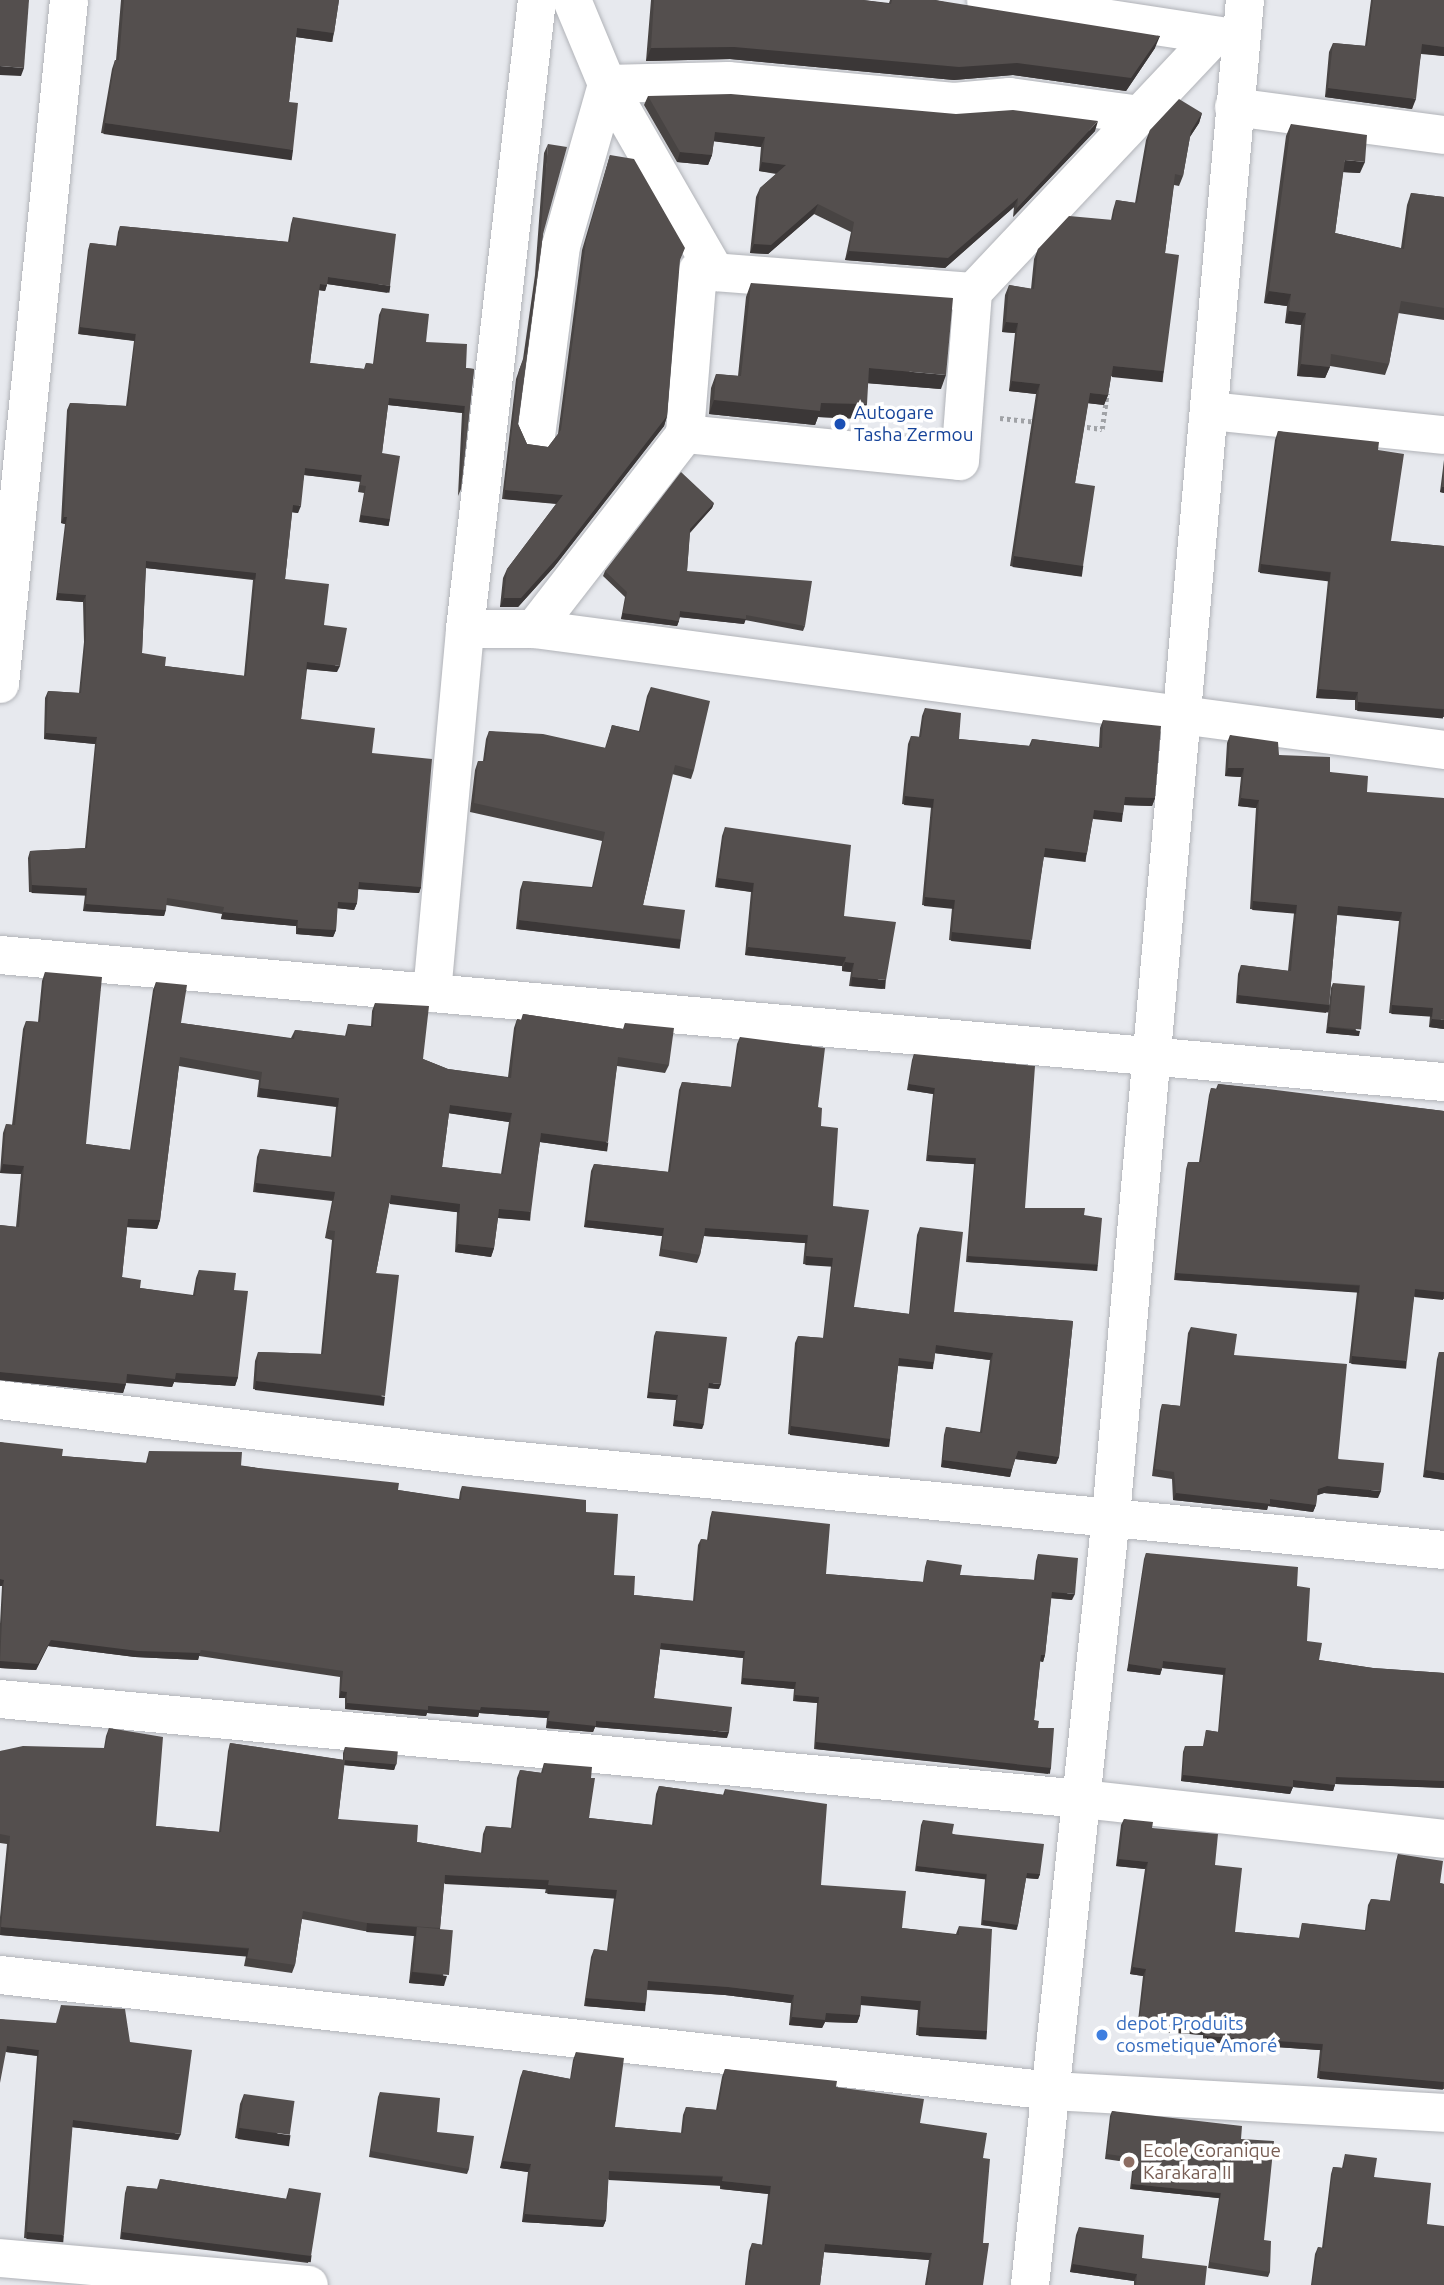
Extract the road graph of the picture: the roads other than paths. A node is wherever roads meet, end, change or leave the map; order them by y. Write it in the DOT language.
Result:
graph roads {
  1 [pos="69,0"];
  2 [pos="537,0"];
  3 [pos="572,0"];
  4 [pos="986,0"];
  5 [pos="1245,0"];
  6 [pos="1227,38"];
  7 [pos="607,84"];
  8 [pos="1234,107"];
  9 [pos="1139,115"];
  10 [pos="1444,135"];
  11 [pos="715,272"];
  12 [pos="973,292"];
  13 [pos="1211,411"];
  14 [pos="685,434"];
  15 [pos="1444,435"];
  16 [pos="536,436"];
  17 [pos="465,629"];
  18 [pos="534,629"];
  19 [pos="0,684"];
  20 [pos="1179,716"];
  21 [pos="1444,750"];
  22 [pos="0,955"];
  23 [pos="432,993"];
  24 [pos="1154,1060"];
  25 [pos="1444,1082"];
  26 [pos="0,1400"];
  27 [pos="1111,1516"];
  28 [pos="1444,1550"];
  29 [pos="0,1699"];
  30 [pos="1082,1799"];
  31 [pos="1444,1839"];
  32 [pos="0,1975"];
  33 [pos="1052,2091"];
  34 [pos="1444,2113"];
  35 [pos="0,2258"];
  36 [pos="309,2285"];
  37 [pos="1030,2285"];
  1 -- 19 [label="street"];
  2 -- 17 [label="street"];
  3 -- 7 [label="street"];
  4 -- 6 [label="street"];
  5 -- 6 [label="street"];
  6 -- 8 [label="street"];
  6 -- 9 [label="street"];
  7 -- 9 [label="street"];
  7 -- 11 [label="street"];
  7 -- 16 [label="street"];
  8 -- 10 [label="street"];
  8 -- 13 [label="street"];
  9 -- 12 [label="street"];
  11 -- 12 [label="street"];
  11 -- 14 [label="street"];
  12 -- 14 [label="street"];
  13 -- 15 [label="street"];
  13 -- 20 [label="street"];
  14 -- 18 [label="street"];
  17 -- 18 [label="street"];
  17 -- 23 [label="street"];
  18 -- 20 [label="street"];
  20 -- 21 [label="street"];
  20 -- 24 [label="street"];
  22 -- 23 [label="street"];
  23 -- 24 [label="street"];
  24 -- 25 [label="street"];
  24 -- 27 [label="street"];
  26 -- 27 [label="street"];
  27 -- 28 [label="street"];
  27 -- 30 [label="street"];
  29 -- 30 [label="street"];
  30 -- 31 [label="street"];
  30 -- 33 [label="street"];
  32 -- 33 [label="street"];
  33 -- 34 [label="street"];
  33 -- 37 [label="street"];
  35 -- 36 [label="street"];
}
